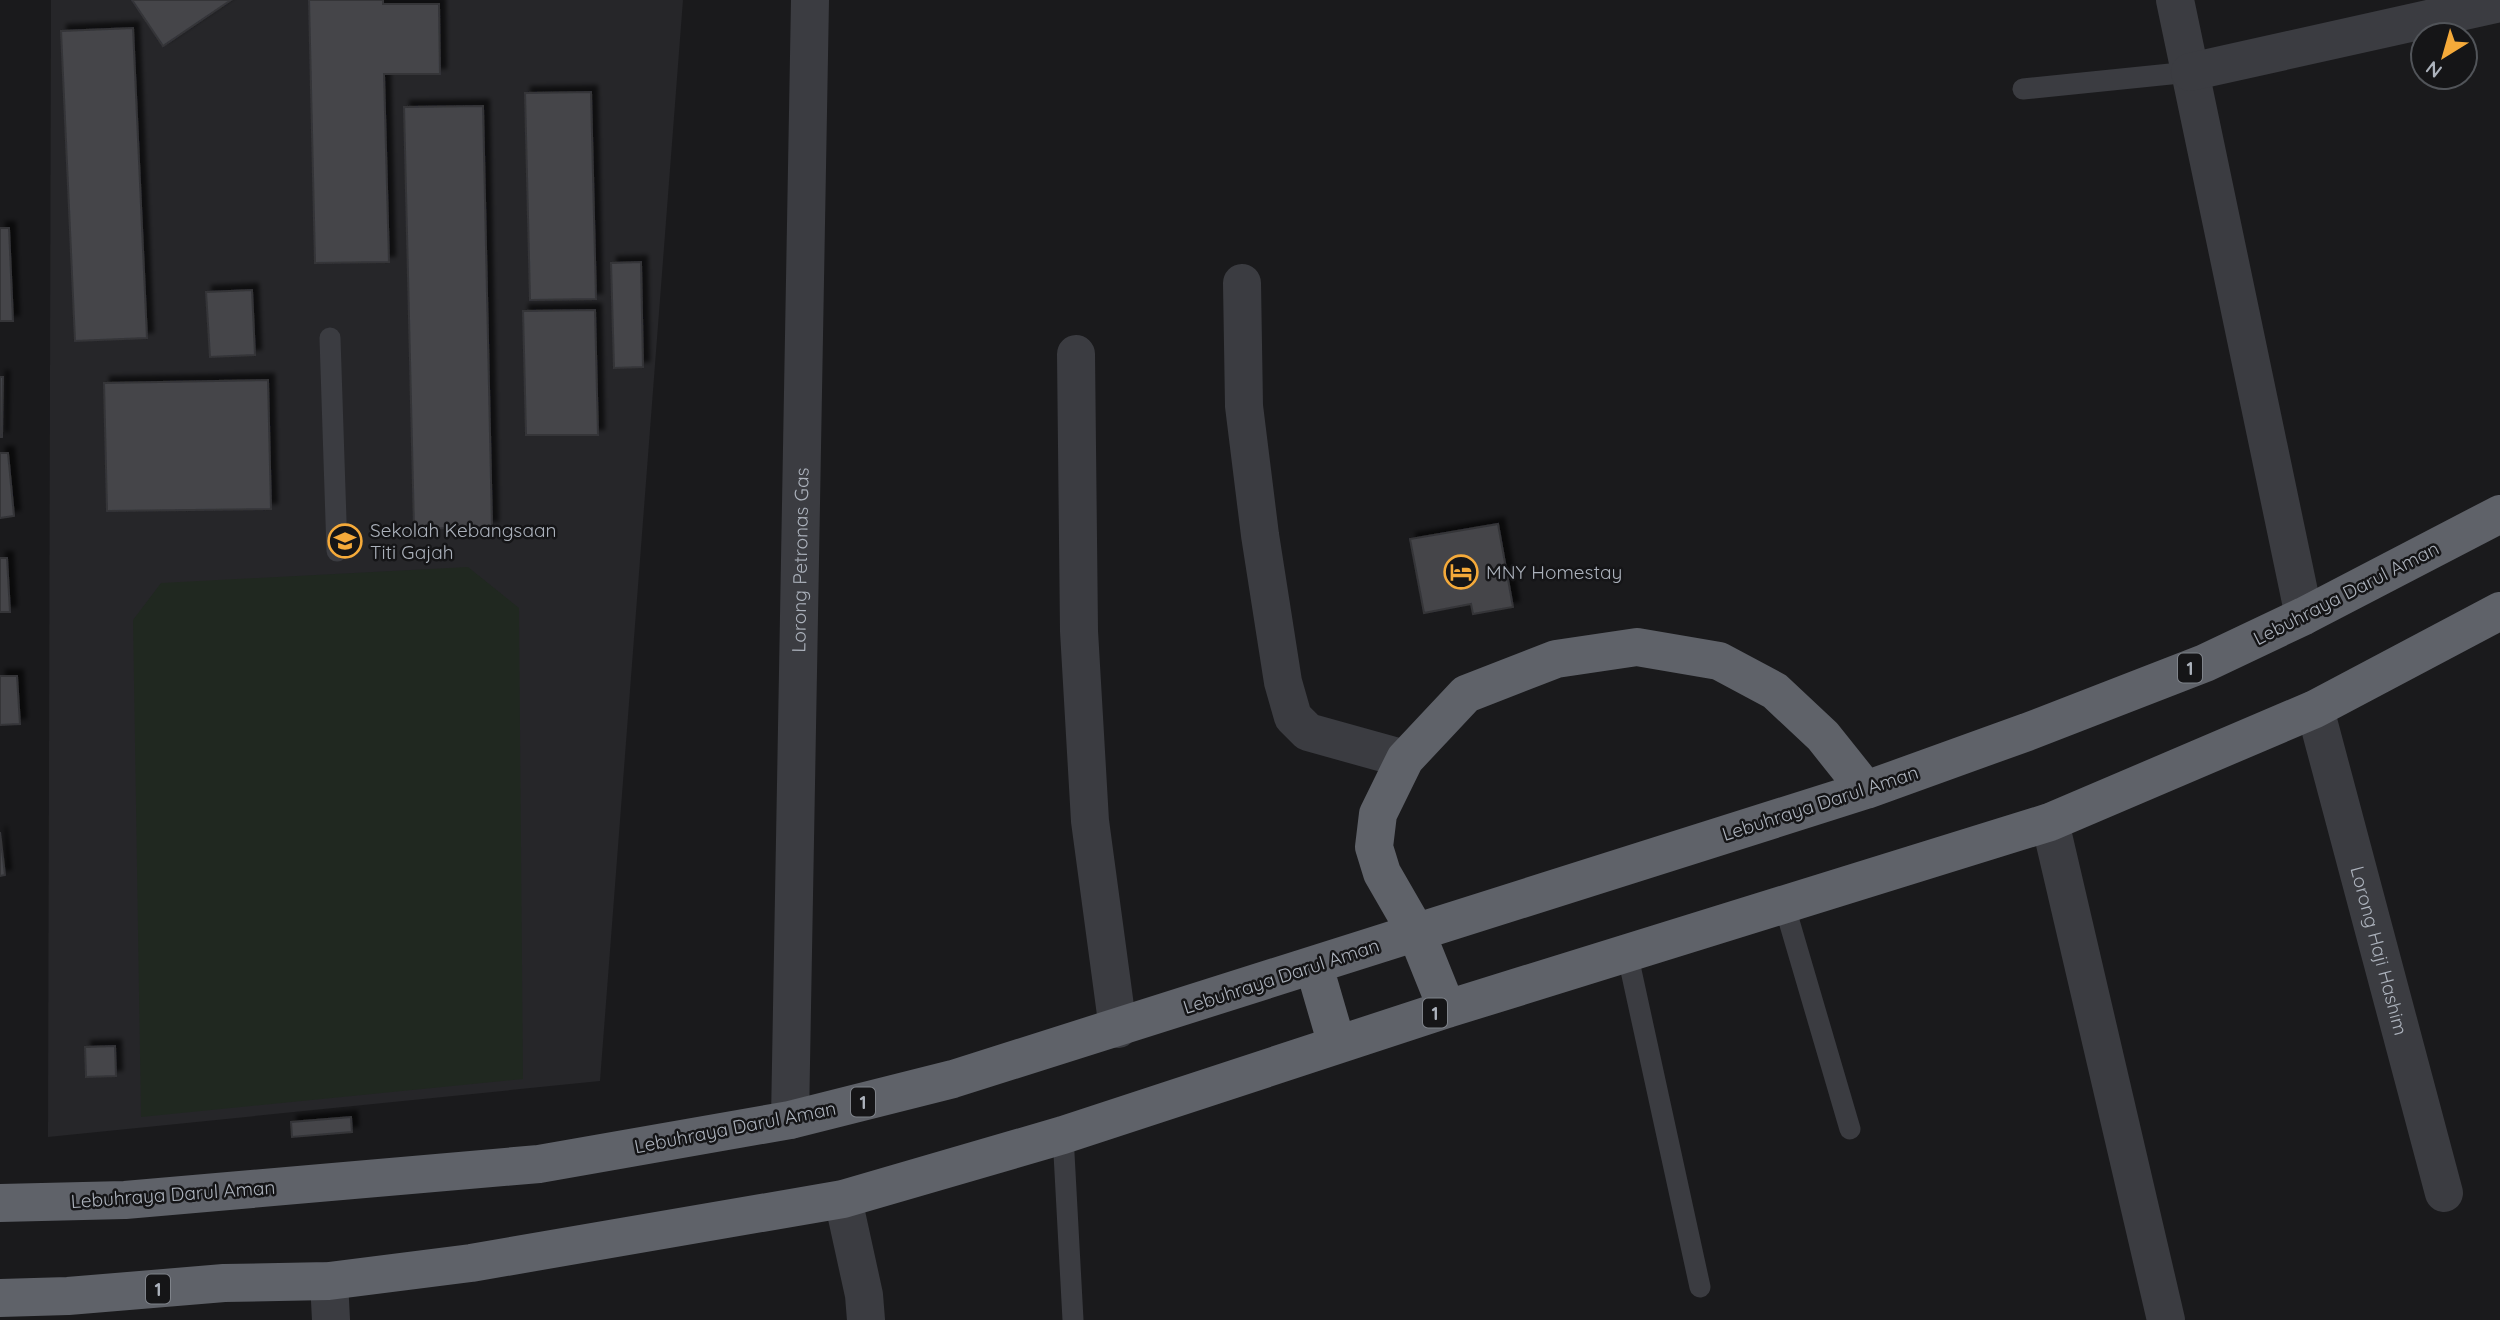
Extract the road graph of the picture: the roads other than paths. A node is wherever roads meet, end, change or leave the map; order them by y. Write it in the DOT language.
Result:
graph roads {
  1 [pos="810,0"];
  2 [pos="2175,0"];
  3 [pos="2500,3"];
  4 [pos="2190,72"];
  5 [pos="2023,89"];
  6 [pos="1242,282"];
  7 [pos="330,338"];
  8 [pos="1076,354"];
  9 [pos="2500,514"];
  10 [pos="337,551"];
  11 [pos="2500,611"];
  12 [pos="2304,615"];
  13 [pos="2315,709"];
  14 [pos="1405,759"];
  15 [pos="1866,789"];
  16 [pos="2050,822"];
  17 [pos="1784,904"];
  18 [pos="1416,932"];
  19 [pos="1627,952"];
  20 [pos="1314,966"];
  21 [pos="1447,1009"];
  22 [pos="1118,1029"];
  23 [pos="1337,1045"];
  24 [pos="790,1119"];
  25 [pos="1850,1129"];
  26 [pos="1063,1135"];
  27 [pos="2445,1193"];
  28 [pos="843,1199"];
  29 [pos="0,1203"];
  30 [pos="329,1281"];
  31 [pos="1700,1287"];
  32 [pos="0,1298"];
  33 [pos="331,1320"];
  34 [pos="866,1320"];
  35 [pos="1073,1320"];
  36 [pos="2166,1320"];
  1 -- 24 [label="street, Lorong Petronas Gas"];
  2 -- 4 [label="street"];
  3 -- 4 [label="street"];
  4 -- 5 [label="lane"];
  4 -- 12 [label="street"];
  6 -- 14 [label="street"];
  7 -- 10 [label="lane"];
  8 -- 22 [label="street"];
  9 -- 12 [label="highway, Lebuhraya Darul Aman / 1"];
  11 -- 13 [label="highway, 1"];
  12 -- 15 [label="highway, Lebuhraya Darul Aman / 1"];
  13 -- 16 [label="highway, 1"];
  13 -- 27 [label="street, Lorong Haji Hashim"];
  14 -- 15 [label="highway"];
  14 -- 18 [label="highway"];
  15 -- 18 [label="highway, Lebuhraya Darul Aman / 1"];
  16 -- 17 [label="highway, 1"];
  16 -- 36 [label="street"];
  17 -- 19 [label="highway, 1"];
  17 -- 25 [label="lane"];
  18 -- 20 [label="highway, Lebuhraya Darul Aman / 1"];
  18 -- 21 [label="highway"];
  19 -- 21 [label="highway, 1"];
  19 -- 31 [label="lane"];
  20 -- 22 [label="highway, Lebuhraya Darul Aman / 1"];
  20 -- 23 [label="highway"];
  21 -- 23 [label="highway, 1"];
  22 -- 24 [label="highway, Lebuhraya Darul Aman / 1"];
  23 -- 26 [label="highway, 1"];
  24 -- 29 [label="highway, Lebuhraya Darul Aman / 1"];
  26 -- 28 [label="highway, 1"];
  26 -- 35 [label="lane"];
  28 -- 30 [label="highway, 1"];
  28 -- 34 [label="street"];
  30 -- 32 [label="highway, 1"];
  30 -- 33 [label="street"];
}
